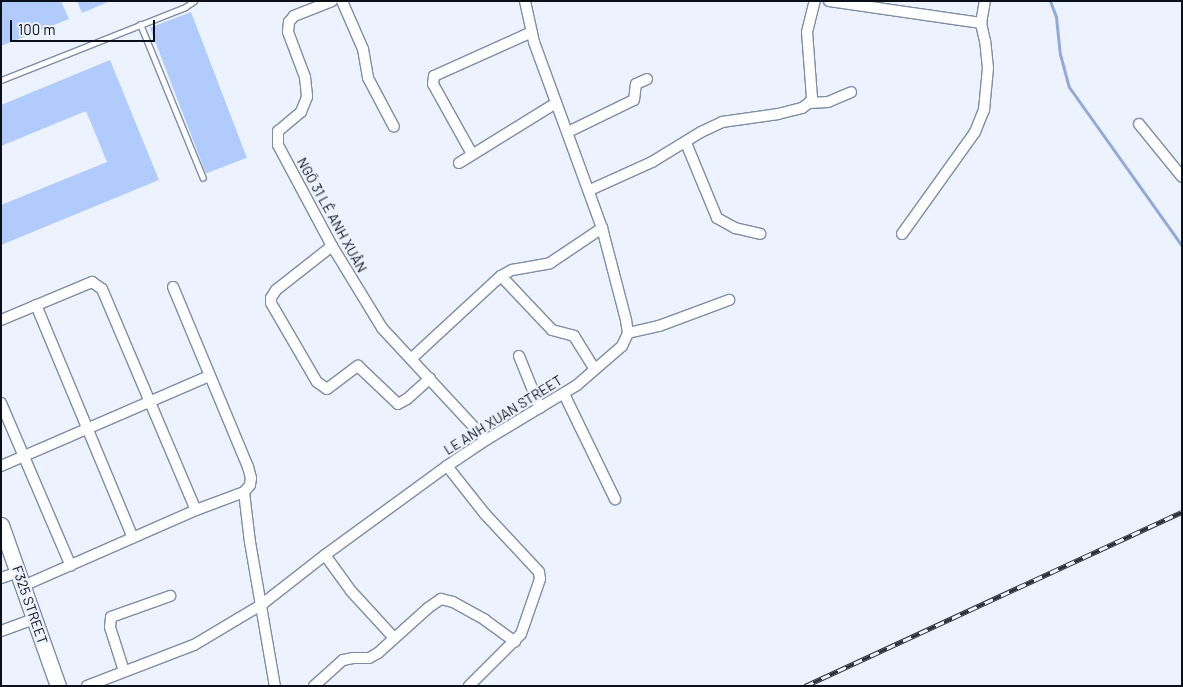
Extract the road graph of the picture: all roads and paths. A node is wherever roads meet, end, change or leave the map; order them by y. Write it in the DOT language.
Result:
graph roads {
  1 [pos="194,1"];
  2 [pos="332,1"];
  3 [pos="342,1"];
  4 [pos="815,1"];
  5 [pos="829,1"];
  6 [pos="985,1"];
  7 [pos="525,2"];
  8 [pos="981,23"];
  9 [pos="140,24"];
  10 [pos="532,32"];
  11 [pos="648,79"];
  12 [pos="1,80"];
  13 [pos="851,92"];
  14 [pos="556,103"];
  15 [pos="809,103"];
  16 [pos="1139,124"];
  17 [pos="394,128"];
  18 [pos="568,132"];
  19 [pos="686,143"];
  20 [pos="472,154"];
  21 [pos="459,163"];
  22 [pos="1182,177"];
  23 [pos="203,178"];
  24 [pos="590,190"];
  25 [pos="602,228"];
  26 [pos="760,234"];
  27 [pos="902,234"];
  28 [pos="332,246"];
  29 [pos="501,276"];
  30 [pos="173,287"];
  31 [pos="729,300"];
  32 [pos="36,305"];
  33 [pos="1,320"];
  34 [pos="628,333"];
  35 [pos="519,356"];
  36 [pos="412,358"];
  37 [pos="595,369"];
  38 [pos="210,376"];
  39 [pos="430,378"];
  40 [pos="564,394"];
  41 [pos="151,402"];
  42 [pos="1,403"];
  43 [pos="540,408"];
  44 [pos="87,429"];
  45 [pos="486,440"];
  46 [pos="24,455"];
  47 [pos="1,466"];
  48 [pos="447,466"];
  49 [pos="244,492"];
  50 [pos="615,499"];
  51 [pos="196,510"];
  52 [pos="1,525"];
  53 [pos="133,538"];
  54 [pos="324,556"];
  55 [pos="70,566"];
  56 [pos="1,578"];
  57 [pos="20,579"];
  58 [pos="170,596"];
  59 [pos="261,605"];
  60 [pos="34,619"];
  61 [pos="1,631"];
  62 [pos="394,638"];
  63 [pos="515,642"];
  64 [pos="124,671"];
  65 [pos="58,686"];
  66 [pos="87,686"];
  67 [pos="275,686"];
  68 [pos="314,686"];
  69 [pos="469,686"];
  1 -- 9 [label="lane"];
  2 -- 28 [label="street, NGÕ 31 LÊ ANH XUÂN"];
  3 -- 17 [label="street"];
  4 -- 15 [label="street"];
  5 -- 8 [label="street"];
  6 -- 8 [label="street"];
  7 -- 10 [label="street"];
  8 -- 27 [label="street"];
  9 -- 12 [label="lane"];
  9 -- 23 [label="lane"];
  10 -- 14 [label="street"];
  10 -- 20 [label="street"];
  11 -- 18 [label="street"];
  13 -- 15 [label="street"];
  14 -- 18 [label="street"];
  14 -- 20 [label="street"];
  15 -- 19 [label="street"];
  16 -- 22 [label="street"];
  18 -- 24 [label="street"];
  19 -- 24 [label="street"];
  19 -- 26 [label="street"];
  20 -- 21 [label="street"];
  24 -- 25 [label="street"];
  25 -- 29 [label="street"];
  25 -- 34 [label="street"];
  28 -- 36 [label="street, NGÕ 31 LÊ ANH XUÂN"];
  28 -- 39 [label="street"];
  29 -- 36 [label="street"];
  29 -- 37 [label="street"];
  30 -- 38 [label="street"];
  31 -- 34 [label="street"];
  32 -- 33 [label="street"];
  32 -- 41 [label="street"];
  32 -- 44 [label="street"];
  34 -- 37 [label="street, LE ANH XUAN STREET"];
  35 -- 43 [label="street"];
  36 -- 39 [label="street, NGÕ 31 LÊ ANH XUÂN"];
  37 -- 40 [label="street, LE ANH XUAN STREET"];
  38 -- 41 [label="street"];
  38 -- 49 [label="street"];
  39 -- 45 [label="street, NGÕ 31 LÊ ANH XUÂN"];
  40 -- 43 [label="street, LE ANH XUAN STREET"];
  40 -- 50 [label="street"];
  41 -- 44 [label="street"];
  41 -- 51 [label="street"];
  42 -- 46 [label="street"];
  43 -- 45 [label="street, LE ANH XUAN STREET"];
  44 -- 46 [label="street"];
  44 -- 53 [label="street"];
  45 -- 48 [label="street, LE ANH XUAN STREET"];
  46 -- 47 [label="street"];
  46 -- 55 [label="street"];
  48 -- 54 [label="street, LE ANH XUAN STREET"];
  48 -- 63 [label="street"];
  49 -- 51 [label="street"];
  49 -- 59 [label="street"];
  51 -- 53 [label="street"];
  52 -- 57 [label="main road, F325 STREET"];
  53 -- 55 [label="street"];
  54 -- 59 [label="street, LE ANH XUAN STREET"];
  54 -- 62 [label="street"];
  55 -- 57 [label="street"];
  56 -- 57 [label="street"];
  57 -- 60 [label="main road, F325 STREET"];
  58 -- 64 [label="street"];
  59 -- 64 [label="street, LE ANH XUAN STREET"];
  59 -- 67 [label="street"];
  60 -- 61 [label="street"];
  60 -- 65 [label="main road, F325 STREET"];
  62 -- 63 [label="street"];
  62 -- 68 [label="street"];
  63 -- 69 [label="street"];
  64 -- 66 [label="street, LE ANH XUAN STREET"];
}
